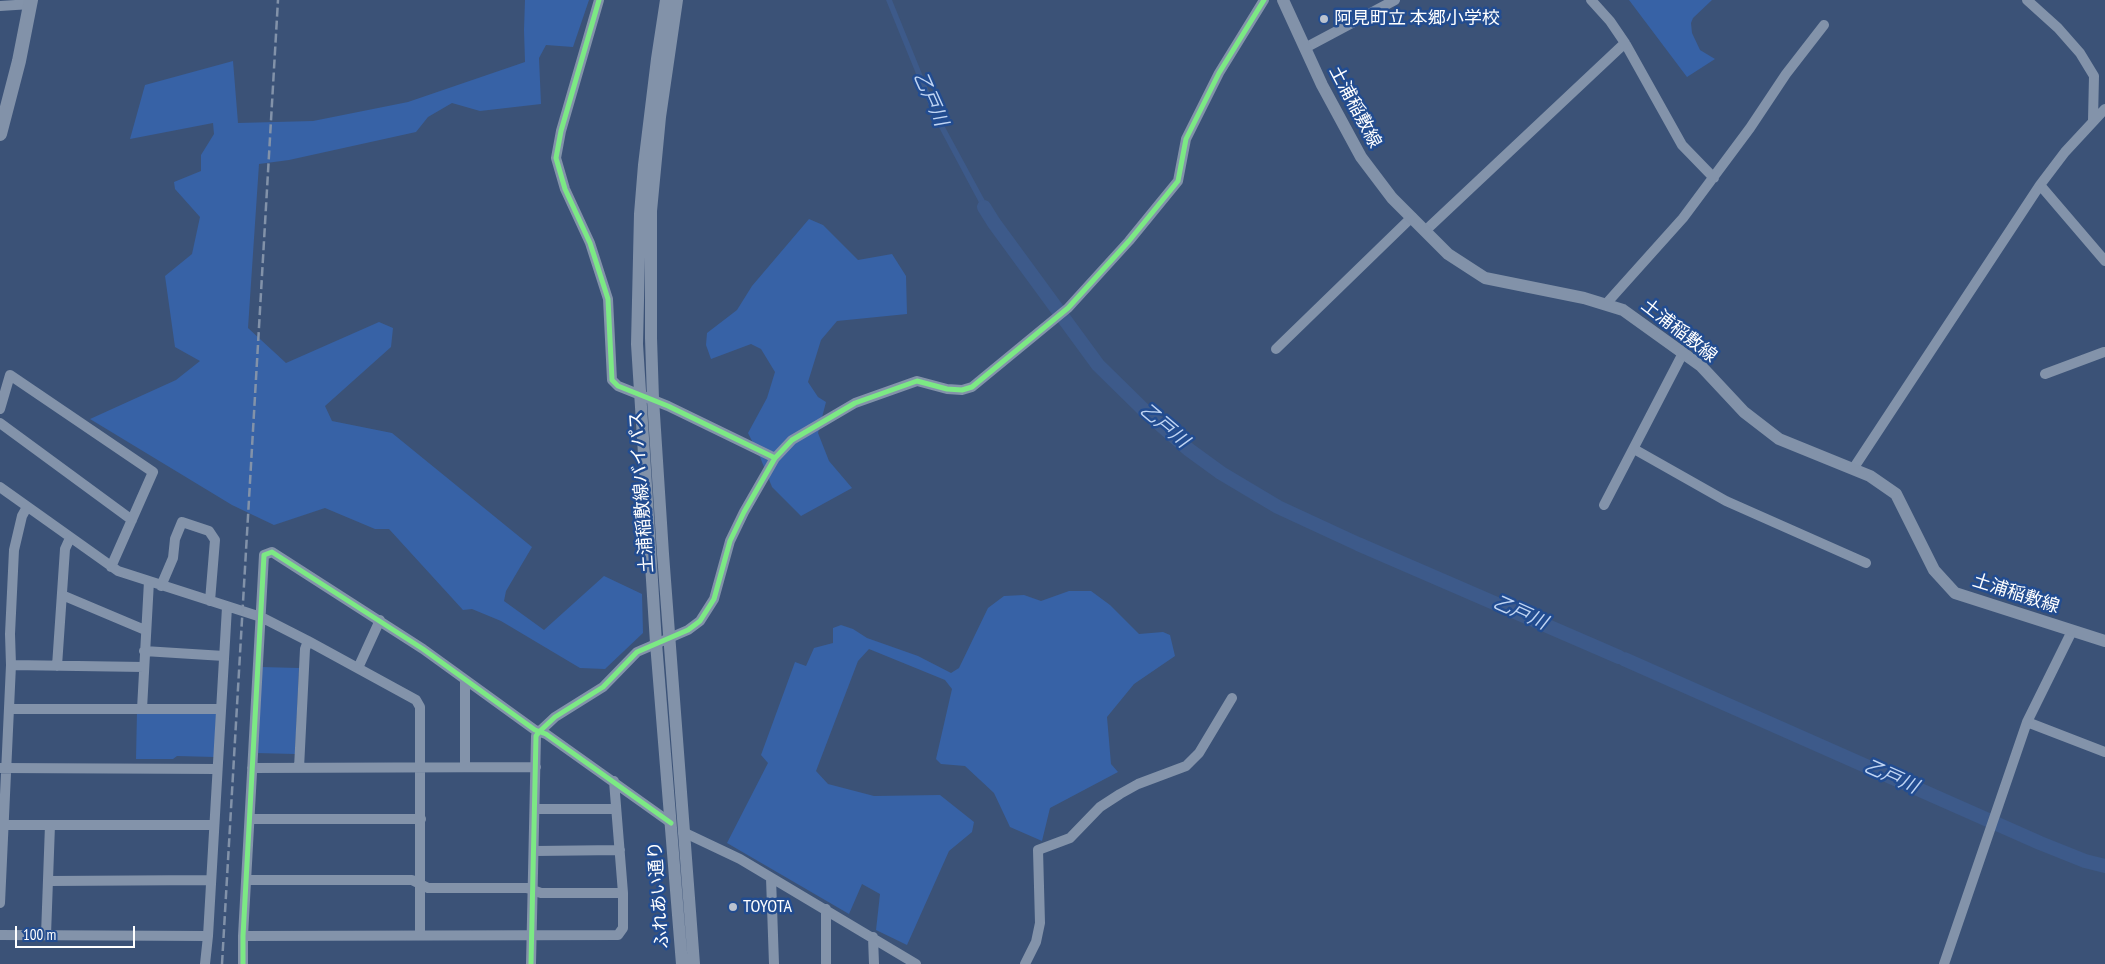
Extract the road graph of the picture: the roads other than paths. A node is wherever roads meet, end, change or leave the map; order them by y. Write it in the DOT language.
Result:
graph roads {
  1 [pos="598,0"];
  2 [pos="666,0"];
  3 [pos="677,0"];
  4 [pos="1264,0"];
  5 [pos="1283,0"];
  6 [pos="1395,0"];
  7 [pos="1591,0"];
  8 [pos="2026,0"];
  9 [pos="31,2"];
  10 [pos="0,6"];
  11 [pos="1824,25"];
  12 [pos="1625,43"];
  13 [pos="1305,48"];
  14 [pos="2105,109"];
  15 [pos="2094,120"];
  16 [pos="0,134"];
  17 [pos="1714,178"];
  18 [pos="2040,185"];
  19 [pos="1412,217"];
  20 [pos="1425,231"];
  21 [pos="2105,260"];
  22 [pos="1605,304"];
  23 [pos="1276,349"];
  24 [pos="2105,351"];
  25 [pos="1683,353"];
  26 [pos="2045,374"];
  27 [pos="640,394"];
  28 [pos="653,399"];
  29 [pos="0,409"];
  30 [pos="0,423"];
  31 [pos="1634,449"];
  32 [pos="776,458"];
  33 [pos="1853,469"];
  34 [pos="0,487"];
  35 [pos="1604,505"];
  36 [pos="27,506"];
  37 [pos="132,520"];
  38 [pos="70,538"];
  39 [pos="1866,563"];
  40 [pos="111,567"];
  41 [pos="150,581"];
  42 [pos="161,586"];
  43 [pos="62,595"];
  44 [pos="210,601"];
  45 [pos="227,607"];
  46 [pos="0,610"];
  47 [pos="11,611"];
  48 [pos="261,617"];
  49 [pos="380,620"];
  50 [pos="145,630"];
  51 [pos="2072,631"];
  52 [pos="671,638"];
  53 [pos="308,641"];
  54 [pos="2105,641"];
  55 [pos="656,643"];
  56 [pos="144,651"];
  57 [pos="224,656"];
  58 [pos="12,665"];
  59 [pos="57,666"];
  60 [pos="144,668"];
  61 [pos="358,668"];
  62 [pos="465,680"];
  63 [pos="1232,698"];
  64 [pos="142,708"];
  65 [pos="9,709"];
  66 [pos="221,709"];
  67 [pos="2027,722"];
  68 [pos="539,732"];
  69 [pos="2105,752"];
  70 [pos="420,766"];
  71 [pos="465,767"];
  72 [pos="536,767"];
  73 [pos="3,768"];
  74 [pos="252,768"];
  75 [pos="299,768"];
  76 [pos="218,769"];
  77 [pos="614,781"];
  78 [pos="536,808"];
  79 [pos="616,809"];
  80 [pos="250,819"];
  81 [pos="421,819"];
  82 [pos="671,823"];
  83 [pos="4,825"];
  84 [pos="50,825"];
  85 [pos="214,825"];
  86 [pos="683,832"];
  87 [pos="620,850"];
  88 [pos="534,851"];
  89 [pos="771,878"];
  90 [pos="211,880"];
  91 [pos="246,880"];
  92 [pos="49,881"];
  93 [pos="421,885"];
  94 [pos="533,890"];
  95 [pos="623,893"];
  96 [pos="0,903"];
  97 [pos="826,909"];
  98 [pos="420,934"];
  99 [pos="0,935"];
  100 [pos="46,935"];
  101 [pos="532,935"];
  102 [pos="208,936"];
  103 [pos="243,936"];
  104 [pos="873,937"];
  105 [pos="205,964"];
  106 [pos="243,964"];
  107 [pos="531,964"];
  108 [pos="682,964"];
  109 [pos="694,964"];
  110 [pos="774,964"];
  111 [pos="826,964"];
  112 [pos="874,964"];
  113 [pos="916,964"];
  114 [pos="1025,964"];
  115 [pos="1944,964"];
  1 -- 27 [label="street"];
  2 -- 27 [label="main road, 土浦稲敷線バイパス"];
  3 -- 28 [label="main road, 土浦稲敷線バイパス"];
  4 -- 32 [label="street"];
  5 -- 13 [label="main road, 土浦稲敷線"];
  6 -- 13 [label="street"];
  7 -- 12 [label="street"];
  8 -- 15 [label="street"];
  9 -- 10 [label="street"];
  9 -- 16 [label="highway"];
  11 -- 17 [label="street"];
  12 -- 17 [label="street"];
  12 -- 20 [label="street"];
  13 -- 19 [label="main road, 土浦稲敷線"];
  14 -- 15 [label="street"];
  15 -- 18 [label="street"];
  17 -- 22 [label="street"];
  18 -- 21 [label="street"];
  18 -- 33 [label="street"];
  19 -- 20 [label="main road, 土浦稲敷線"];
  19 -- 23 [label="street"];
  20 -- 22 [label="main road, 土浦稲敷線"];
  22 -- 25 [label="main road, 土浦稲敷線"];
  24 -- 26 [label="street"];
  25 -- 31 [label="street"];
  25 -- 33 [label="main road, 土浦稲敷線"];
  27 -- 28 [label="street"];
  27 -- 55 [label="main road, 土浦稲敷線バイパス"];
  28 -- 32 [label="street"];
  28 -- 52 [label="main road, 土浦稲敷線バイパス"];
  29 -- 37 [label="street"];
  30 -- 37 [label="street"];
  31 -- 35 [label="street"];
  31 -- 39 [label="street"];
  32 -- 52 [label="street"];
  33 -- 51 [label="main road, 土浦稲敷線"];
  34 -- 36 [label="street"];
  36 -- 38 [label="street"];
  36 -- 47 [label="street"];
  37 -- 40 [label="street"];
  38 -- 40 [label="street"];
  38 -- 43 [label="street"];
  40 -- 41 [label="street"];
  41 -- 42 [label="street"];
  41 -- 50 [label="street"];
  42 -- 44 [label="street"];
  42 -- 44 [label="street"];
  43 -- 50 [label="street"];
  43 -- 59 [label="street"];
  44 -- 45 [label="street"];
  45 -- 48 [label="street"];
  45 -- 57 [label="street"];
  46 -- 47 [label="street"];
  47 -- 58 [label="street"];
  48 -- 49 [label="street"];
  48 -- 53 [label="street"];
  48 -- 74 [label="street"];
  49 -- 61 [label="street"];
  49 -- 62 [label="street"];
  50 -- 56 [label="street"];
  51 -- 54 [label="main road, 土浦稲敷線"];
  51 -- 67 [label="street"];
  52 -- 55 [label="street"];
  52 -- 86 [label="main road, 土浦稲敷線バイパス"];
  53 -- 61 [label="street"];
  53 -- 75 [label="street"];
  55 -- 68 [label="street"];
  55 -- 82 [label="main road, 土浦稲敷線バイパス"];
  56 -- 57 [label="street"];
  56 -- 60 [label="street"];
  57 -- 66 [label="street"];
  58 -- 59 [label="street"];
  58 -- 65 [label="street"];
  59 -- 60 [label="street"];
  60 -- 64 [label="street"];
  61 -- 70 [label="street"];
  62 -- 68 [label="street"];
  62 -- 71 [label="street"];
  63 -- 114 [label="street"];
  64 -- 65 [label="street"];
  64 -- 66 [label="street"];
  65 -- 73 [label="street"];
  66 -- 76 [label="street"];
  67 -- 69 [label="street"];
  67 -- 115 [label="street"];
  68 -- 72 [label="street"];
  68 -- 77 [label="street"];
  70 -- 71 [label="street"];
  70 -- 75 [label="street"];
  70 -- 81 [label="street"];
  71 -- 72 [label="street"];
  72 -- 78 [label="street"];
  73 -- 76 [label="street"];
  73 -- 83 [label="street"];
  74 -- 75 [label="street"];
  74 -- 80 [label="street"];
  76 -- 85 [label="street"];
  77 -- 79 [label="street"];
  77 -- 82 [label="street"];
  78 -- 79 [label="street"];
  78 -- 88 [label="street"];
  79 -- 87 [label="street"];
  80 -- 81 [label="street"];
  80 -- 91 [label="street"];
  81 -- 93 [label="street"];
  82 -- 108 [label="main road, ふれあい通り"];
  83 -- 84 [label="street"];
  83 -- 96 [label="street"];
  84 -- 85 [label="street"];
  84 -- 92 [label="street"];
  85 -- 90 [label="street"];
  86 -- 89 [label="street"];
  86 -- 109 [label="main road, ふれあい通り"];
  87 -- 88 [label="street"];
  87 -- 95 [label="street"];
  88 -- 94 [label="street"];
  89 -- 97 [label="street"];
  89 -- 110 [label="street"];
  90 -- 92 [label="street"];
  90 -- 102 [label="street"];
  91 -- 93 [label="street"];
  91 -- 103 [label="street"];
  92 -- 100 [label="street"];
  93 -- 94 [label="street"];
  93 -- 98 [label="street"];
  94 -- 95 [label="street"];
  94 -- 101 [label="street"];
  95 -- 101 [label="street"];
  97 -- 104 [label="street"];
  97 -- 111 [label="street"];
  98 -- 101 [label="street"];
  98 -- 103 [label="street"];
  99 -- 100 [label="street"];
  100 -- 102 [label="street"];
  101 -- 107 [label="street"];
  102 -- 105 [label="street"];
  103 -- 106 [label="street"];
  104 -- 112 [label="street"];
  104 -- 113 [label="street"];
}
